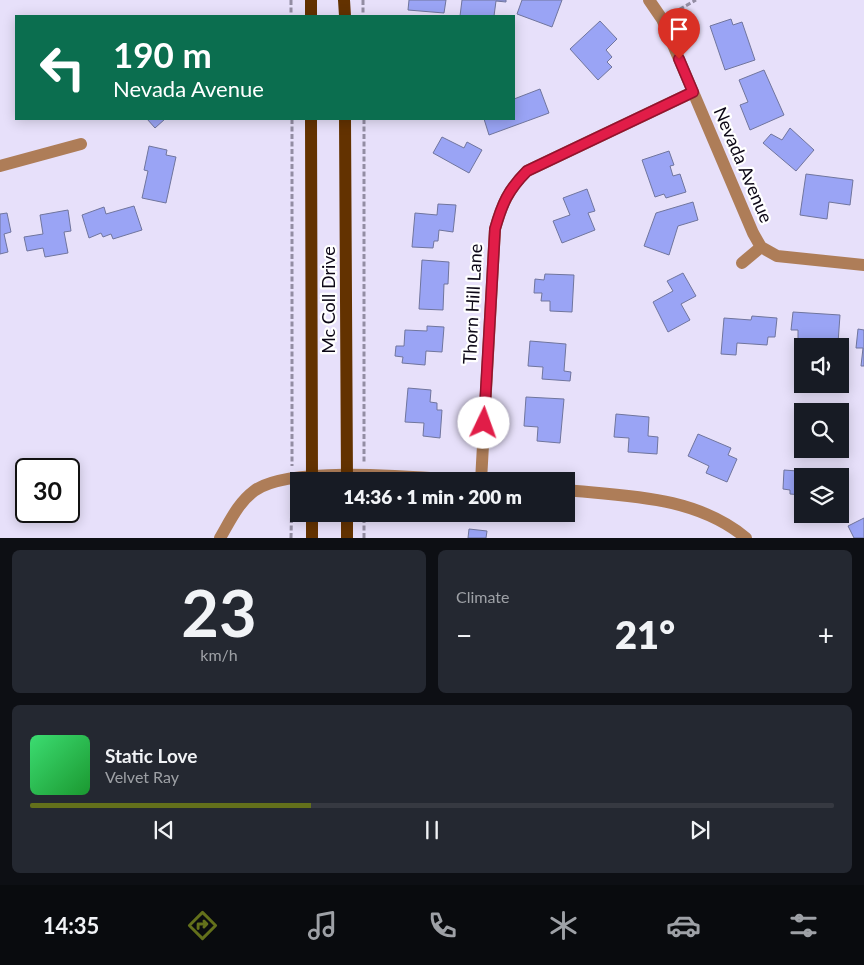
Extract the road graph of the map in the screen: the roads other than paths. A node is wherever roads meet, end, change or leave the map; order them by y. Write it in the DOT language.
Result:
graph roads {
  1 [pos="311,0"];
  2 [pos="344,0"];
  3 [pos="648,0"];
  4 [pos="311,15"];
  5 [pos="344,15"];
  6 [pos="693,92"];
  7 [pos="311,120"];
  8 [pos="345,120"];
  9 [pos="81,144"];
  10 [pos="0,166"];
  11 [pos="761,247"];
  12 [pos="742,263"];
  13 [pos="864,265"];
  14 [pos="312,472"];
  15 [pos="347,472"];
  16 [pos="482,472"];
  17 [pos="290,480"];
  18 [pos="575,491"];
  19 [pos="312,522"];
  20 [pos="347,522"];
  21 [pos="220,538"];
  22 [pos="312,538"];
  23 [pos="347,538"];
  24 [pos="746,538"];
  1 -- 4 [label="main road"];
  2 -- 5 [label="main road"];
  3 -- 6 [label="street, Nevada Avenue"];
  6 -- 11 [label="street, Nevada Avenue"];
  6 -- 16 [label="street, Thorn Hill Lane"];
  7 -- 14 [label="main road, Mc Coll Drive"];
  8 -- 15 [label="main road, Mc Coll Drive"];
  9 -- 10 [label="street"];
  11 -- 12 [label="street"];
  11 -- 13 [label="street, Nevada Avenue"];
  17 -- 21 [label="street"];
  18 -- 24 [label="street"];
  19 -- 22 [label="main road"];
  20 -- 23 [label="main road"];
}
